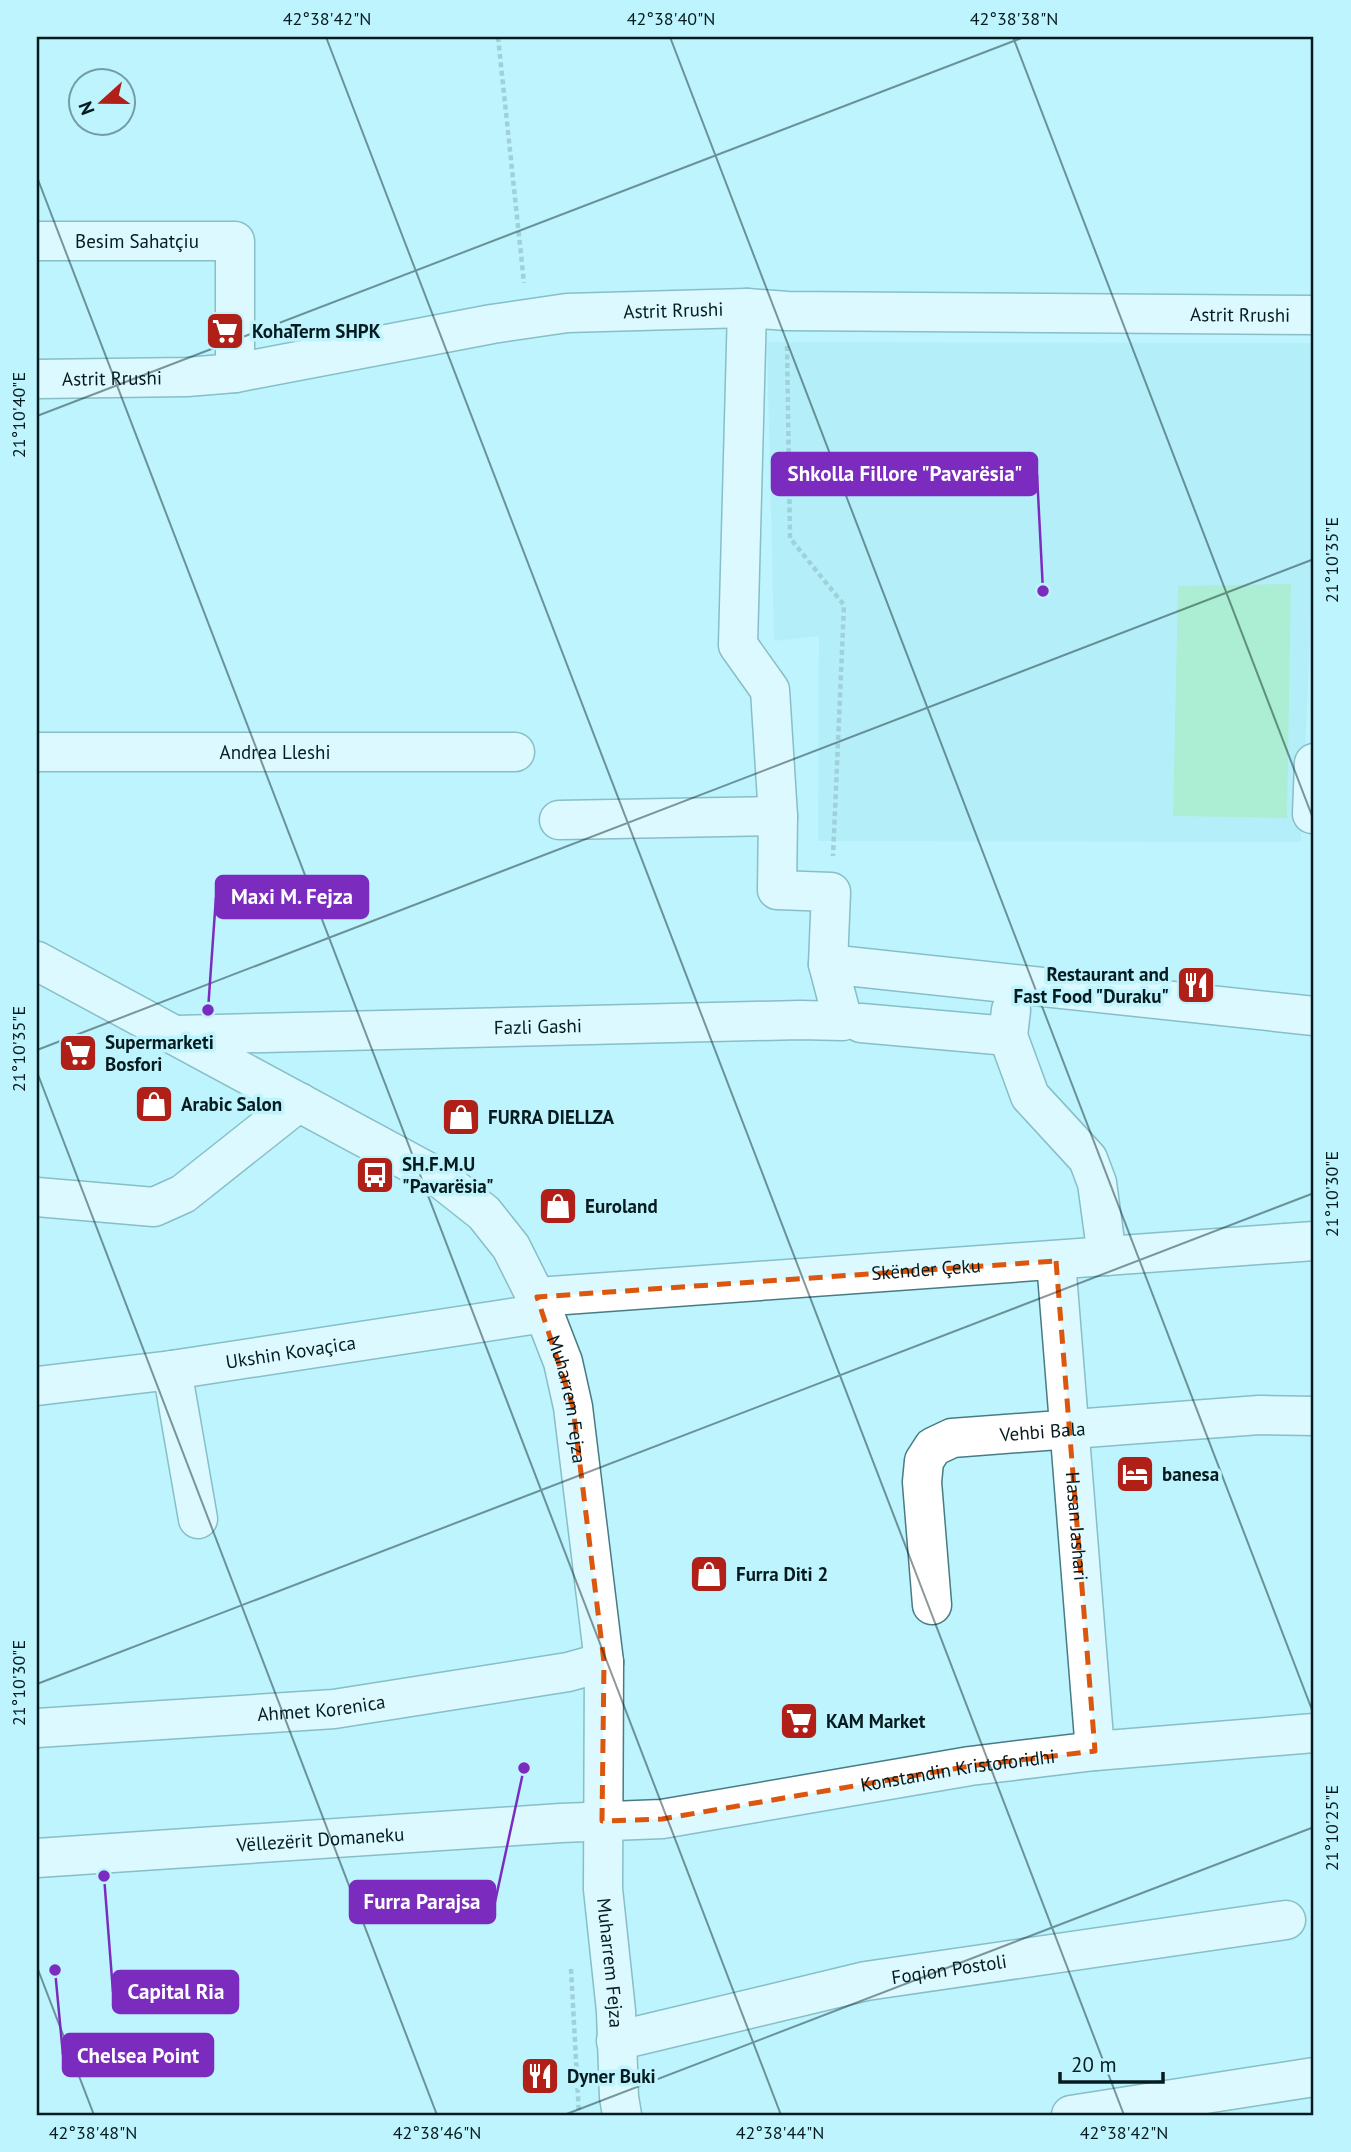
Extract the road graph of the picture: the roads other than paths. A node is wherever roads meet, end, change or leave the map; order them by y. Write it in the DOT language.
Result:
graph roads {
  1 [pos="37,241"];
  2 [pos="747,308"];
  3 [pos="1314,315"];
  4 [pos="235,373"];
  5 [pos="37,379"];
  6 [pos="37,752"];
  7 [pos="515,752"];
  8 [pos="1314,763"];
  9 [pos="1314,814"];
  10 [pos="778,816"];
  11 [pos="559,820"];
  12 [pos="37,961"];
  13 [pos="828,964"];
  14 [pos="1013,984"];
  15 [pos="1314,1016"];
  16 [pos="861,1023"];
  17 [pos="173,1035"];
  18 [pos="1008,1035"];
  19 [pos="299,1102"];
  20 [pos="37,1197"];
  21 [pos="1314,1241"];
  22 [pos="1107,1256"];
  23 [pos="1056,1261"];
  24 [pos="541,1305"];
  25 [pos="172,1370"];
  26 [pos="37,1386"];
  27 [pos="1314,1416"];
  28 [pos="1069,1430"];
  29 [pos="198,1519"];
  30 [pos="932,1605"];
  31 [pos="604,1662"];
  32 [pos="37,1728"];
  33 [pos="1314,1733"];
  34 [pos="1095,1751"];
  35 [pos="602,1821"];
  36 [pos="37,1858"];
  37 [pos="1286,1920"];
  38 [pos="616,2041"];
  39 [pos="1314,2077"];
  40 [pos="1134,2111"];
  41 [pos="622,2115"];
  42 [pos="1071,2115"];
  1 -- 4 [label="street, Besim Sahatçiu"];
  2 -- 3 [label="street, Astrit Rrushi"];
  2 -- 4 [label="street, Astrit Rrushi"];
  2 -- 10 [label="street"];
  4 -- 5 [label="street, Astrit Rrushi"];
  6 -- 7 [label="street, Andrea Lleshi"];
  8 -- 9 [label="street"];
  10 -- 11 [label="street"];
  10 -- 13 [label="street, Fazli Gashi"];
  12 -- 17 [label="street, Muharrem Fejza"];
  13 -- 14 [label="street"];
  13 -- 17 [label="street, Fazli Gashi"];
  14 -- 15 [label="street"];
  14 -- 18 [label="street"];
  16 -- 18 [label="street"];
  17 -- 19 [label="street, Muharrem Fejza"];
  18 -- 22 [label="street"];
  19 -- 20 [label="street"];
  19 -- 24 [label="street, Muharrem Fejza"];
  21 -- 22 [label="street, Skënder Çeku"];
  22 -- 23 [label="street, Skënder Çeku"];
  23 -- 24 [label="street, Skënder Çeku"];
  23 -- 28 [label="street, Hasan Jashari"];
  24 -- 25 [label="street, Ukshin Kovaçica"];
  24 -- 31 [label="street, Muharrem Fejza"];
  25 -- 26 [label="street, Ukshin Kovaçica"];
  25 -- 29 [label="street"];
  27 -- 28 [label="street, Vehbi Bala"];
  28 -- 30 [label="street, Vehbi Bala"];
  28 -- 34 [label="street, Hasan Jashari"];
  31 -- 32 [label="street, Ahmet Korenica"];
  31 -- 35 [label="street, Muharrem Fejza"];
  33 -- 34 [label="street, Konstandin Kristoforidhi"];
  34 -- 35 [label="street, Konstandin Kristoforidhi"];
  35 -- 36 [label="street, Vëllezërit Domaneku"];
  35 -- 38 [label="street, Muharrem Fejza"];
  37 -- 38 [label="street, Foqion Postoli"];
  38 -- 41 [label="street, Muharrem Fejza"];
  39 -- 40 [label="street"];
  40 -- 42 [label="street"];
}
